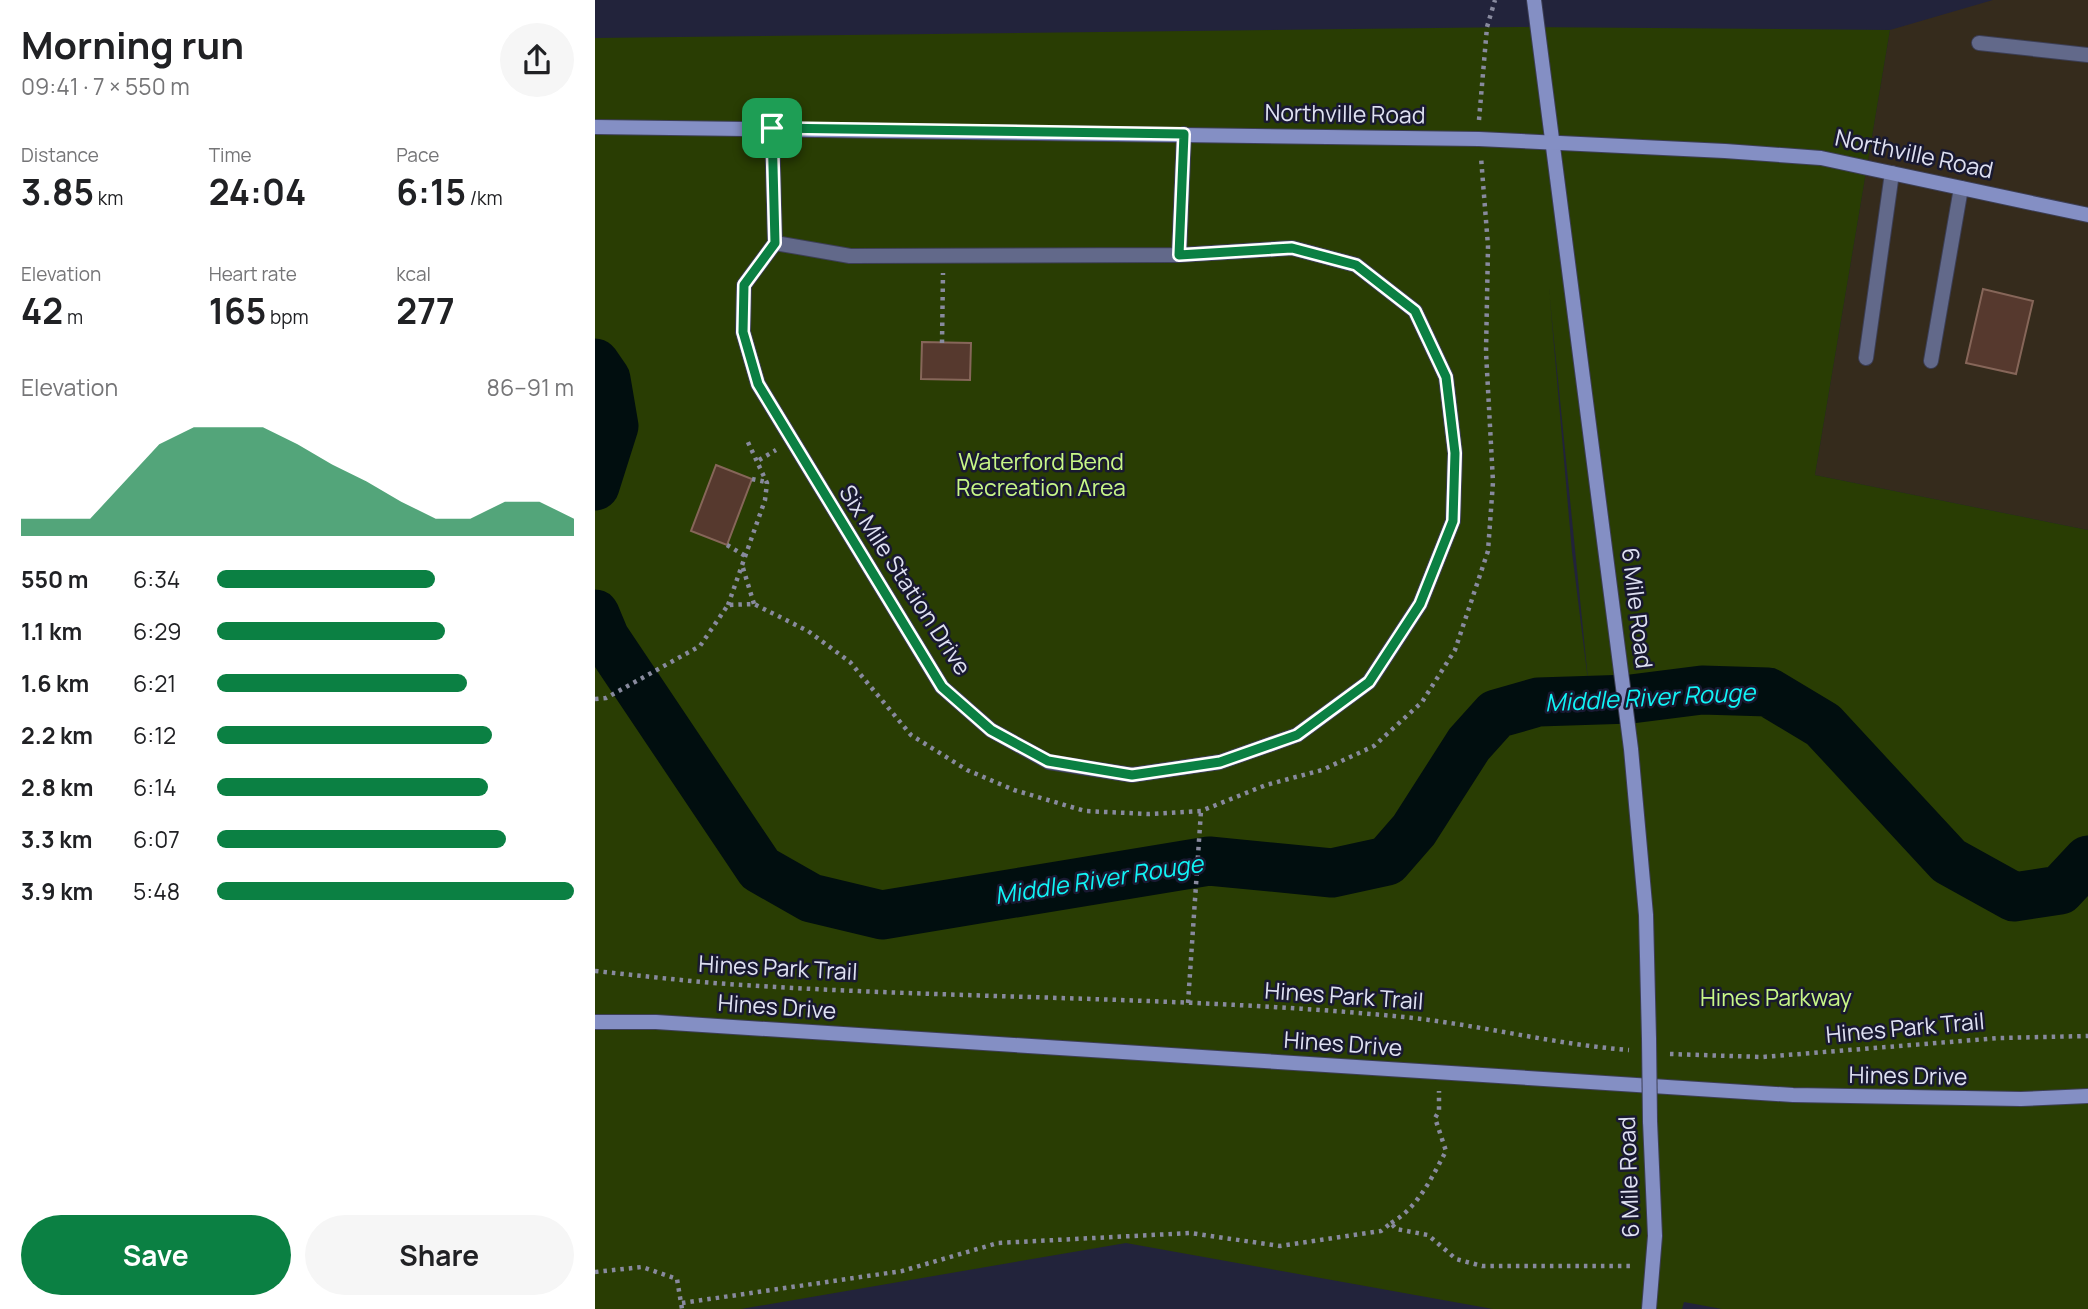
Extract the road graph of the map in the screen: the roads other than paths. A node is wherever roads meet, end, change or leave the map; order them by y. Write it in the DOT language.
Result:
graph roads {
  1 [pos="1534,0"];
  2 [pos="1979,43"];
  3 [pos="2088,55"];
  4 [pos="595,127"];
  5 [pos="772,128"];
  6 [pos="1184,134"];
  7 [pos="1552,143"];
  8 [pos="1892,173"];
  9 [pos="1961,188"];
  10 [pos="2088,215"];
  11 [pos="775,243"];
  12 [pos="1179,255"];
  13 [pos="1865,358"];
  14 [pos="1931,360"];
  15 [pos="595,1022"];
  16 [pos="2088,1096"];
  17 [pos="1649,1309"];
  1 -- 7 [label="street, 6 Mile Road"];
  2 -- 3 [label="street"];
  4 -- 5 [label="street, Northville Road"];
  5 -- 6 [label="street, Northville Road"];
  5 -- 11 [label="street"];
  6 -- 7 [label="street, Northville Road"];
  6 -- 12 [label="street"];
  7 -- 8 [label="street, Northville Road"];
  7 -- 17 [label="street, 6 Mile Road, bridge"];
  8 -- 9 [label="street, Northville Road"];
  8 -- 13 [label="street"];
  9 -- 10 [label="street, Northville Road"];
  9 -- 14 [label="street"];
  11 -- 12 [label="street, Six Mile Station Drive"];
  11 -- 12 [label="street, Six Mile Station Drive"];
  15 -- 16 [label="street, Hines Drive"];
}
